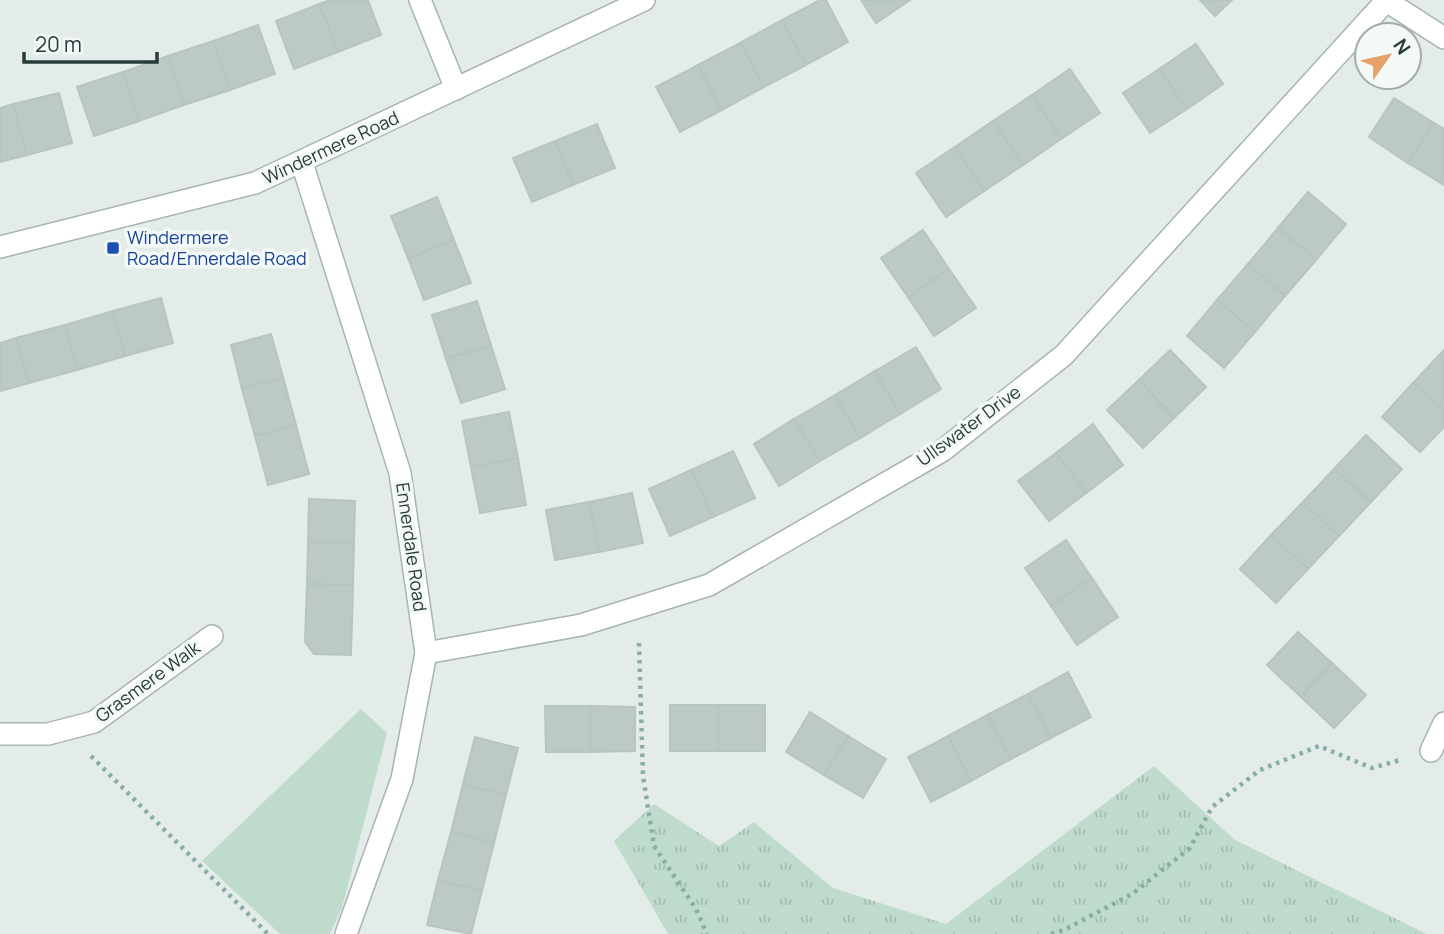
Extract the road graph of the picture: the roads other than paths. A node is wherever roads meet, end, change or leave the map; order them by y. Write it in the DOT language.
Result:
graph roads {
  1 [pos="421,0"];
  2 [pos="644,0"];
  3 [pos="1385,0"];
  4 [pos="1444,38"];
  5 [pos="456,89"];
  6 [pos="302,163"];
  7 [pos="0,247"];
  8 [pos="212,636"];
  9 [pos="426,653"];
  10 [pos="1444,723"];
  11 [pos="0,734"];
  12 [pos="1431,751"];
  13 [pos="346,934"];
  1 -- 5 [label="street"];
  2 -- 5 [label="street, Windermere Road"];
  3 -- 4 [label="street"];
  3 -- 9 [label="street, Ullswater Drive"];
  5 -- 6 [label="street, Windermere Road"];
  6 -- 7 [label="street, Windermere Road"];
  6 -- 9 [label="street, Ennerdale Road"];
  8 -- 11 [label="street, Grasmere Walk"];
  9 -- 13 [label="street, Ennerdale Road"];
  10 -- 12 [label="street"];
}
